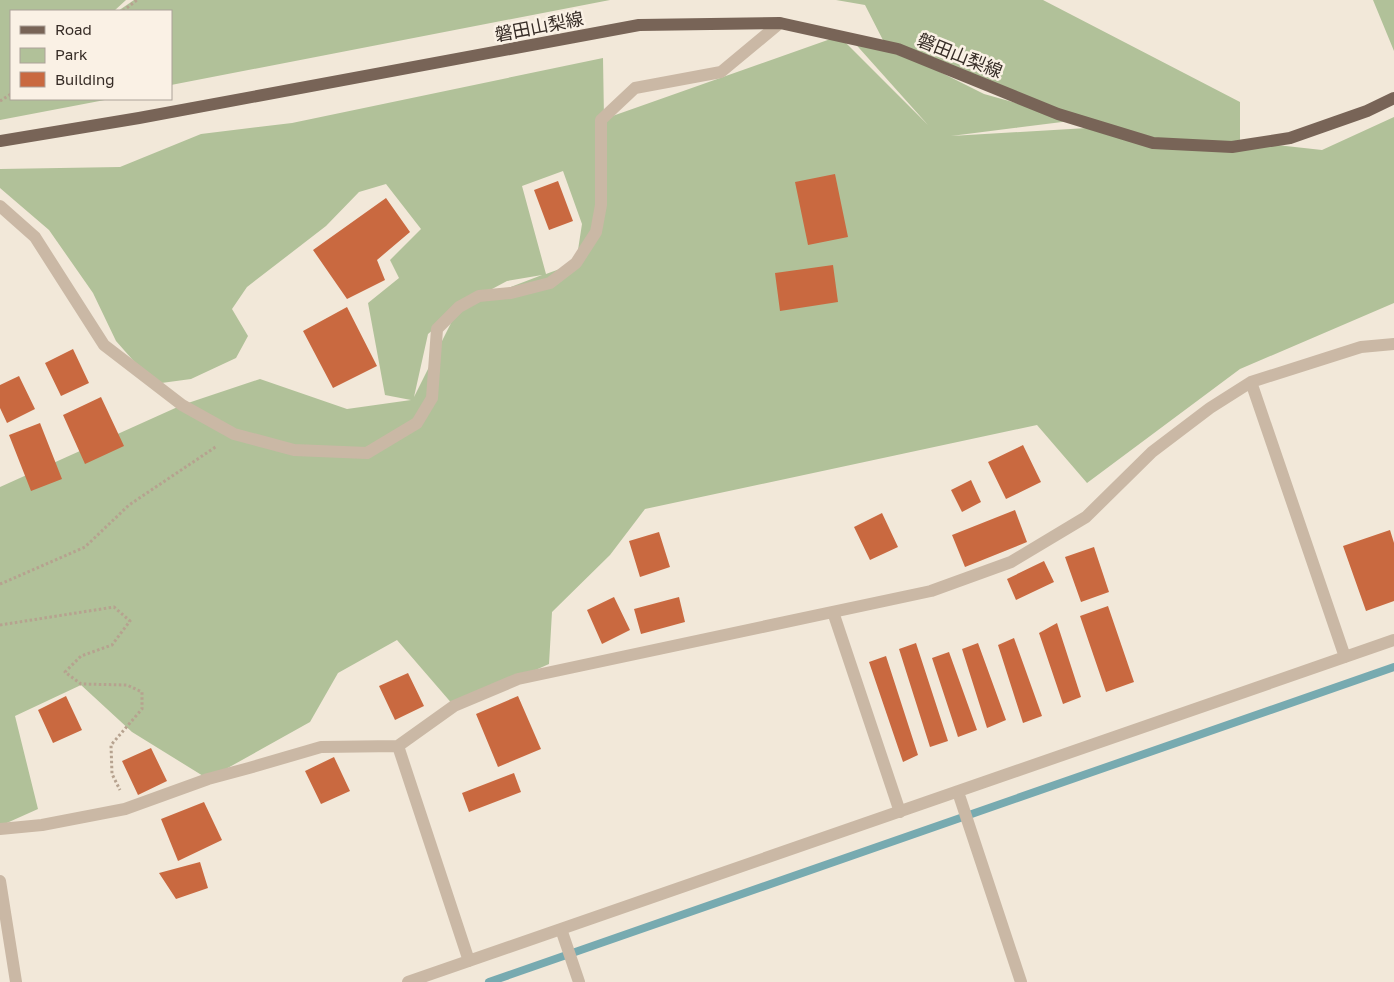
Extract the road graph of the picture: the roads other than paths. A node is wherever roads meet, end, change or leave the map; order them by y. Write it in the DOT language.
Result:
graph roads {
  1 [pos="780,23"];
  2 [pos="1394,98"];
  3 [pos="0,141"];
  4 [pos="0,206"];
  5 [pos="1394,344"];
  6 [pos="1251,382"];
  7 [pos="833,612"];
  8 [pos="1394,640"];
  9 [pos="1345,657"];
  10 [pos="398,746"];
  11 [pos="958,792"];
  12 [pos="900,812"];
  13 [pos="0,829"];
  14 [pos="0,881"];
  15 [pos="562,929"];
  16 [pos="469,961"];
  17 [pos="16,982"];
  18 [pos="408,982"];
  19 [pos="579,982"];
  20 [pos="1022,982"];
  1 -- 2 [label="main road, 磐田山梨線"];
  1 -- 3 [label="main road, 磐田山梨線"];
  1 -- 4 [label="street"];
  5 -- 6 [label="street"];
  6 -- 7 [label="street"];
  6 -- 9 [label="street"];
  7 -- 10 [label="street"];
  7 -- 12 [label="street"];
  8 -- 9 [label="street"];
  9 -- 11 [label="street"];
  10 -- 13 [label="street"];
  10 -- 16 [label="street"];
  11 -- 12 [label="street"];
  11 -- 20 [label="street"];
  12 -- 15 [label="street"];
  14 -- 17 [label="street"];
  15 -- 16 [label="street"];
  15 -- 19 [label="street"];
  16 -- 18 [label="street"];
}
